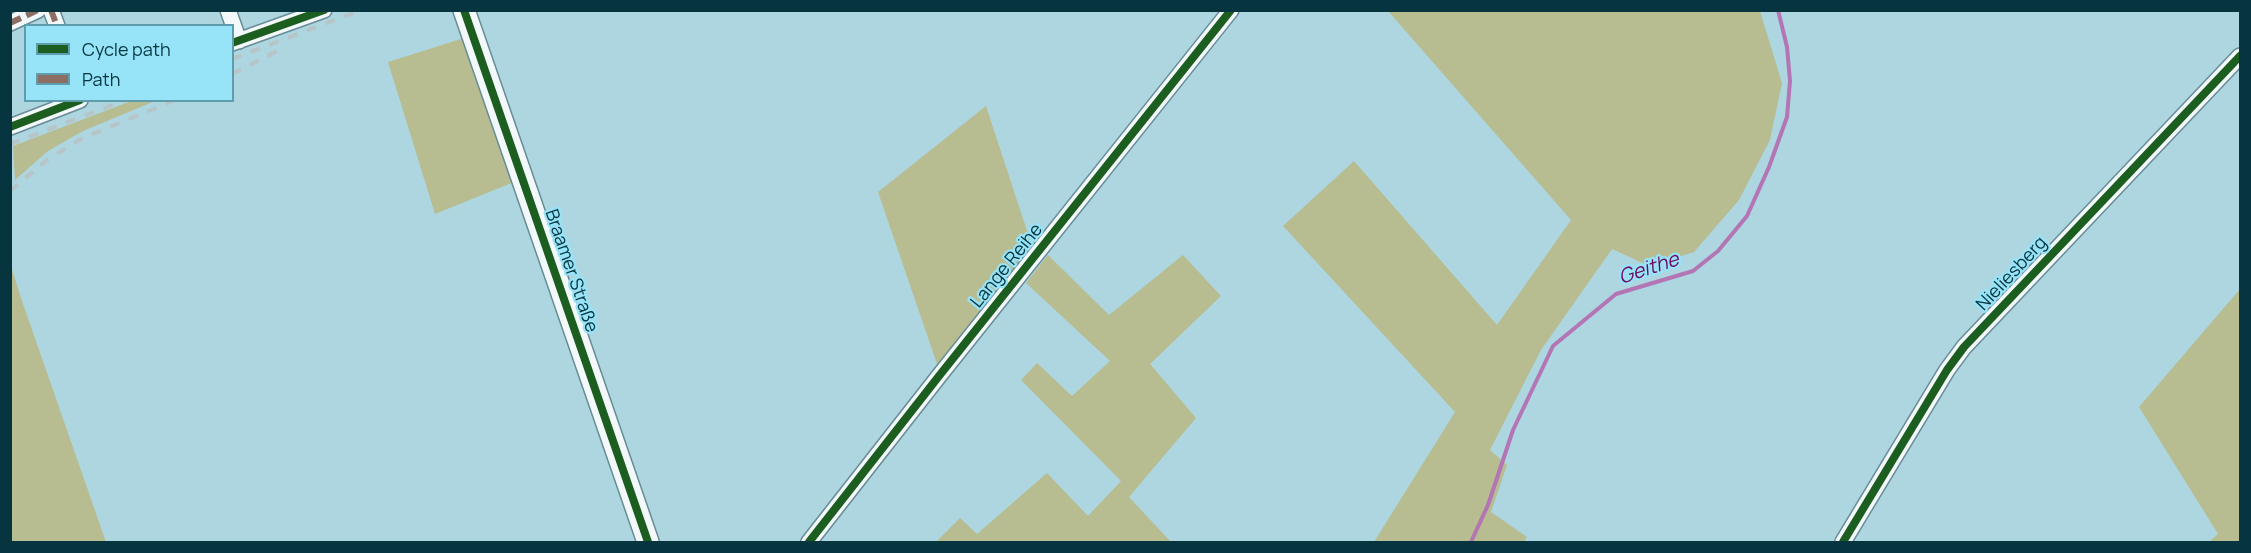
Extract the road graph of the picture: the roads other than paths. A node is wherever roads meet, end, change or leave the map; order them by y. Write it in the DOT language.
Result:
graph roads {
  1 [pos="38,10"];
  2 [pos="324,10"];
  3 [pos="464,10"];
  4 [pos="1231,10"];
  5 [pos="10,23"];
  6 [pos="236,42"];
  7 [pos="2241,56"];
  8 [pos="75,102"];
  9 [pos="10,127"];
  10 [pos="648,543"];
  11 [pos="809,543"];
  12 [pos="1843,543"];
  1 -- 5 [label="street"];
  2 -- 6 [label="street"];
  3 -- 10 [label="street, Braamer Straße"];
  4 -- 11 [label="street, Lange Reihe"];
  7 -- 12 [label="street, Nieliesberg"];
  8 -- 9 [label="street"];
}
